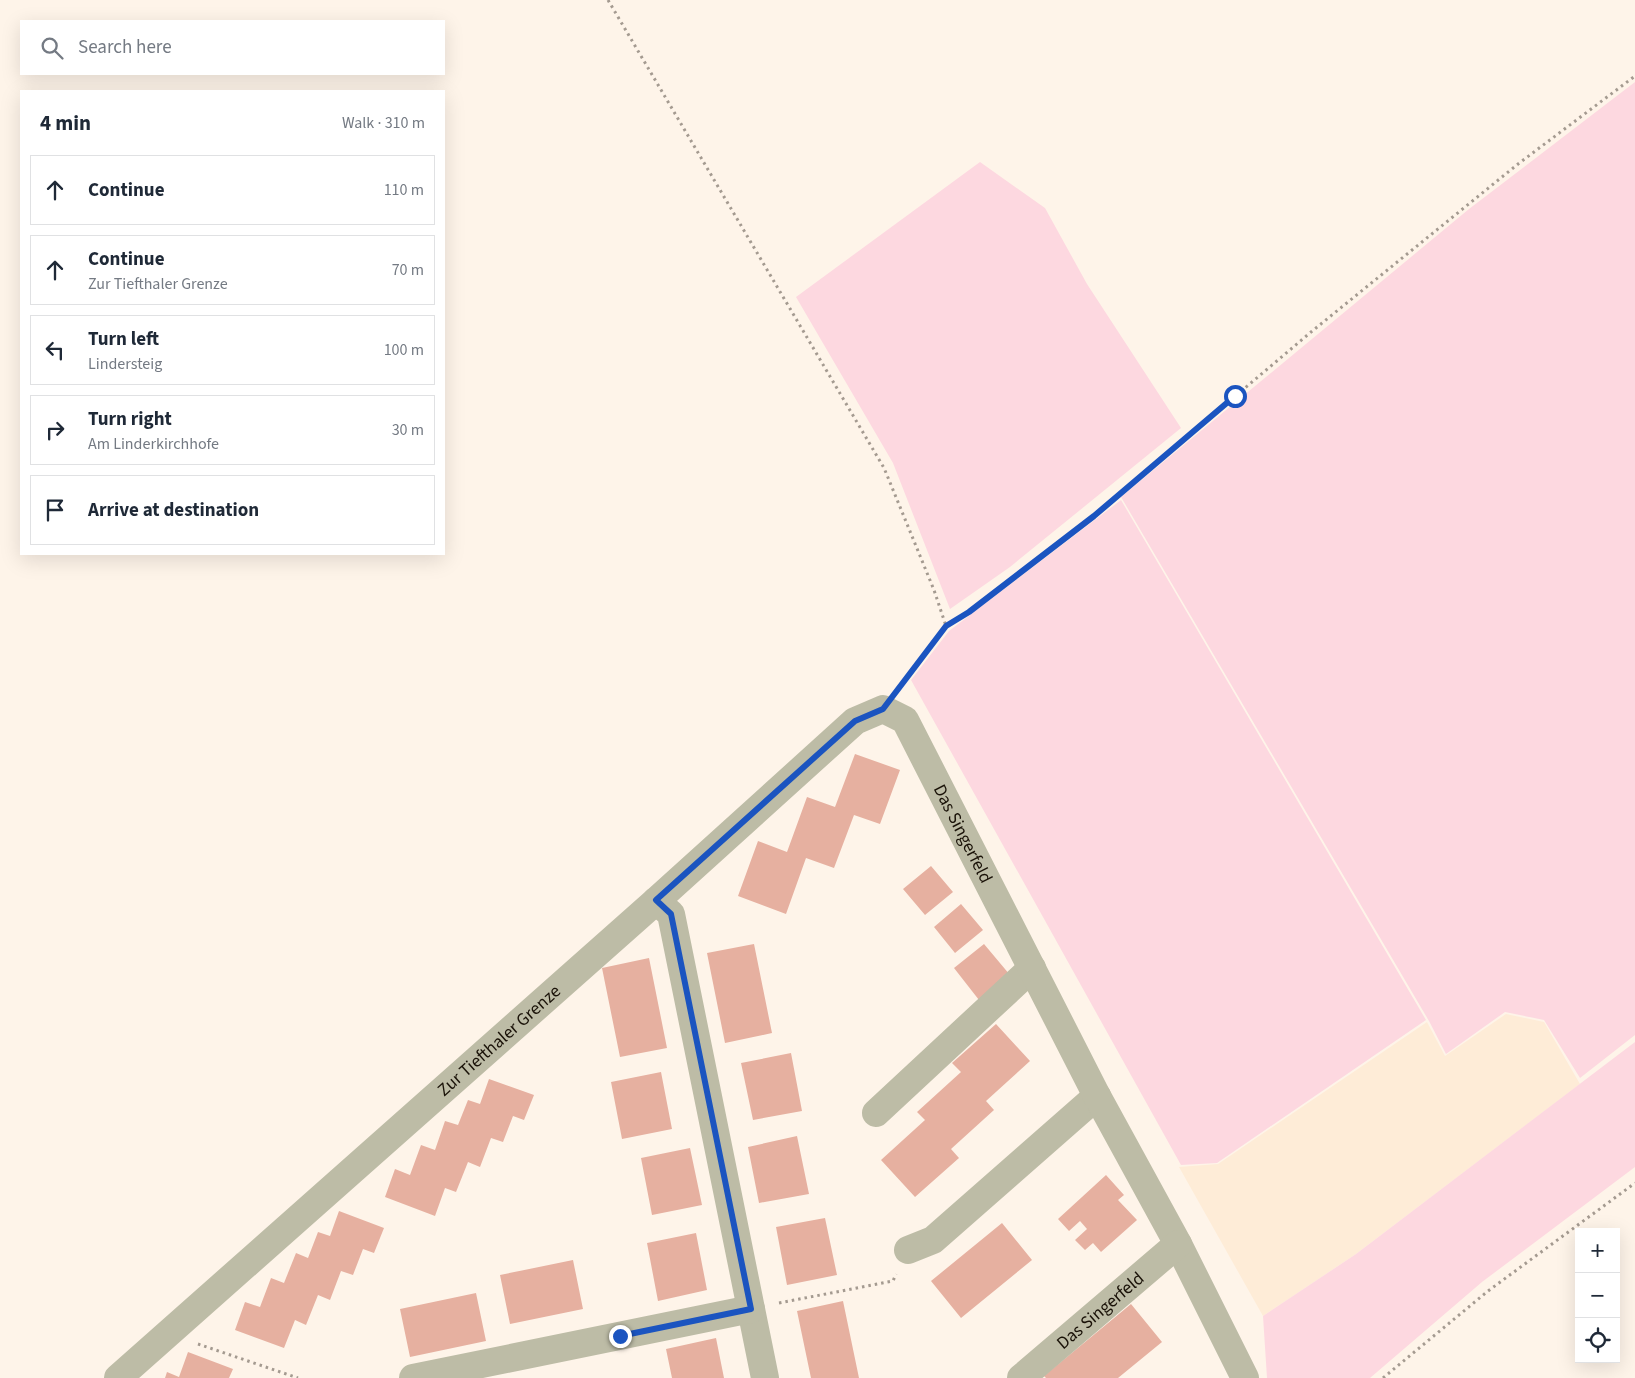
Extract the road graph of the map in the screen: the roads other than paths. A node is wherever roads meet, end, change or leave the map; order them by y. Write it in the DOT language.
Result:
graph roads {
  1 [pos="883,709"];
  2 [pos="656,900"];
  3 [pos="1032,968"];
  4 [pos="1097,1096"];
  5 [pos="876,1113"];
  6 [pos="1178,1244"];
  7 [pos="908,1250"];
  8 [pos="751,1309"];
  9 [pos="118,1378"];
  10 [pos="413,1378"];
  11 [pos="765,1378"];
  12 [pos="1021,1378"];
  13 [pos="1245,1378"];
  1 -- 2 [label="street, Zur Tiefthaler Grenze"];
  1 -- 3 [label="street, Das Singerfeld"];
  2 -- 8 [label="street"];
  2 -- 9 [label="street, Zur Tiefthaler Grenze"];
  3 -- 4 [label="street, Das Singerfeld"];
  3 -- 5 [label="street"];
  4 -- 6 [label="street, Das Singerfeld"];
  4 -- 7 [label="street"];
  6 -- 12 [label="street, Das Singerfeld"];
  6 -- 13 [label="street, Das Singerfeld"];
  8 -- 10 [label="street"];
  8 -- 11 [label="street"];
}
